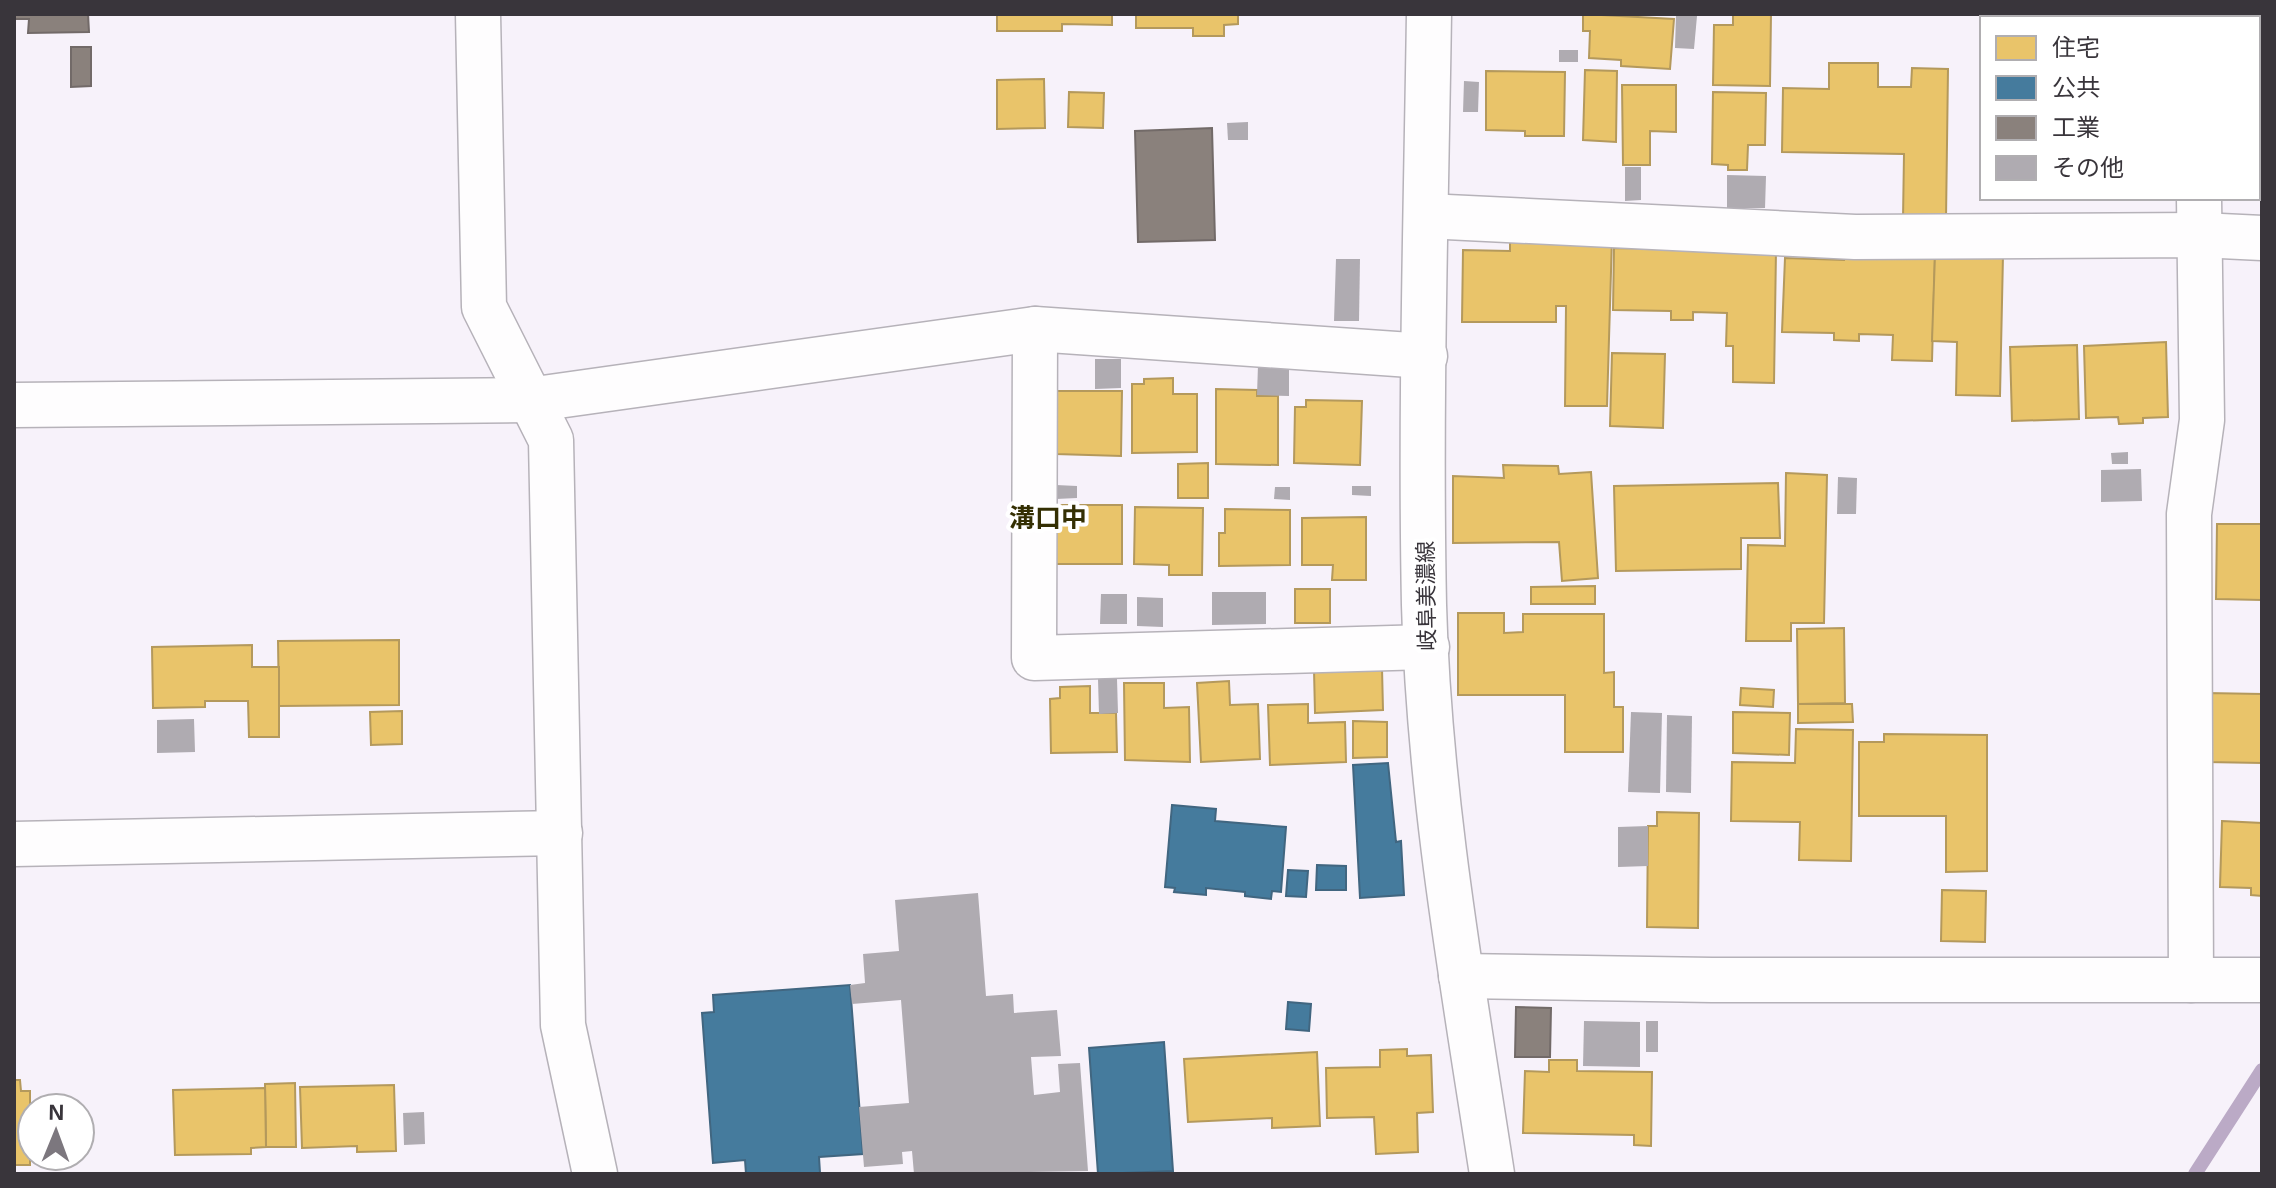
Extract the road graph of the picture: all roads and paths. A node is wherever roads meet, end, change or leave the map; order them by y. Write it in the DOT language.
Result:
graph roads {
  1 [pos="478,14"];
  2 [pos="1429,14"];
  3 [pos="1426,216"];
  4 [pos="2200,216"];
  5 [pos="2262,238"];
  6 [pos="1035,329"];
  7 [pos="1425,356"];
  8 [pos="529,400"];
  9 [pos="14,405"];
  10 [pos="1427,647"];
  11 [pos="560,833"];
  12 [pos="14,844"];
  13 [pos="1461,976"];
  14 [pos="2191,980"];
  15 [pos="2262,980"];
  16 [pos="595,1174"];
  17 [pos="1492,1174"];
  1 -- 8 [label="street"];
  2 -- 3 [label="street, 岐阜美濃線"];
  3 -- 4 [label="street"];
  3 -- 7 [label="street, 岐阜美濃線"];
  4 -- 5 [label="street"];
  4 -- 14 [label="street"];
  6 -- 7 [label="street"];
  6 -- 8 [label="street"];
  6 -- 10 [label="street"];
  7 -- 10 [label="street, 岐阜美濃線"];
  8 -- 9 [label="street"];
  8 -- 11 [label="street"];
  10 -- 13 [label="street, 岐阜美濃線"];
  11 -- 12 [label="street"];
  11 -- 16 [label="street"];
  13 -- 14 [label="street"];
  13 -- 17 [label="street, 岐阜美濃線"];
  14 -- 15 [label="street"];
}
